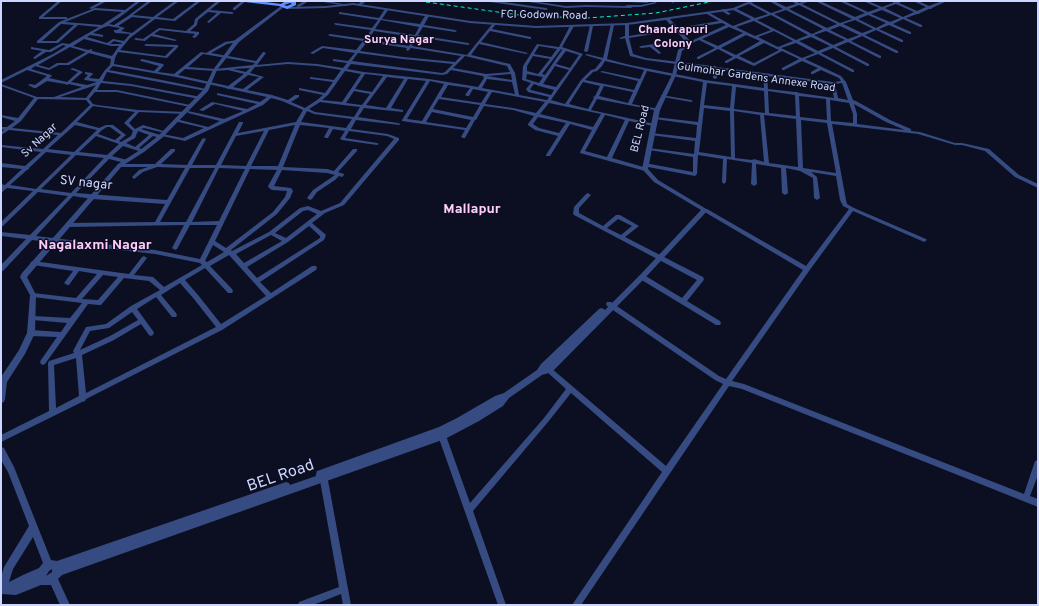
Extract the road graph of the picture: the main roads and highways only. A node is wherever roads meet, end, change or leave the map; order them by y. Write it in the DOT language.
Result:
graph roads {
  1 [pos="245,1"];
  2 [pos="253,1"];
  3 [pos="262,1"];
  4 [pos="294,3"];
  5 [pos="284,6"];
  1 -- 2 [label="main road"];
  2 -- 5 [label="main road"];
  3 -- 5 [label="main road"];
  4 -- 5 [label="main road"];
}
